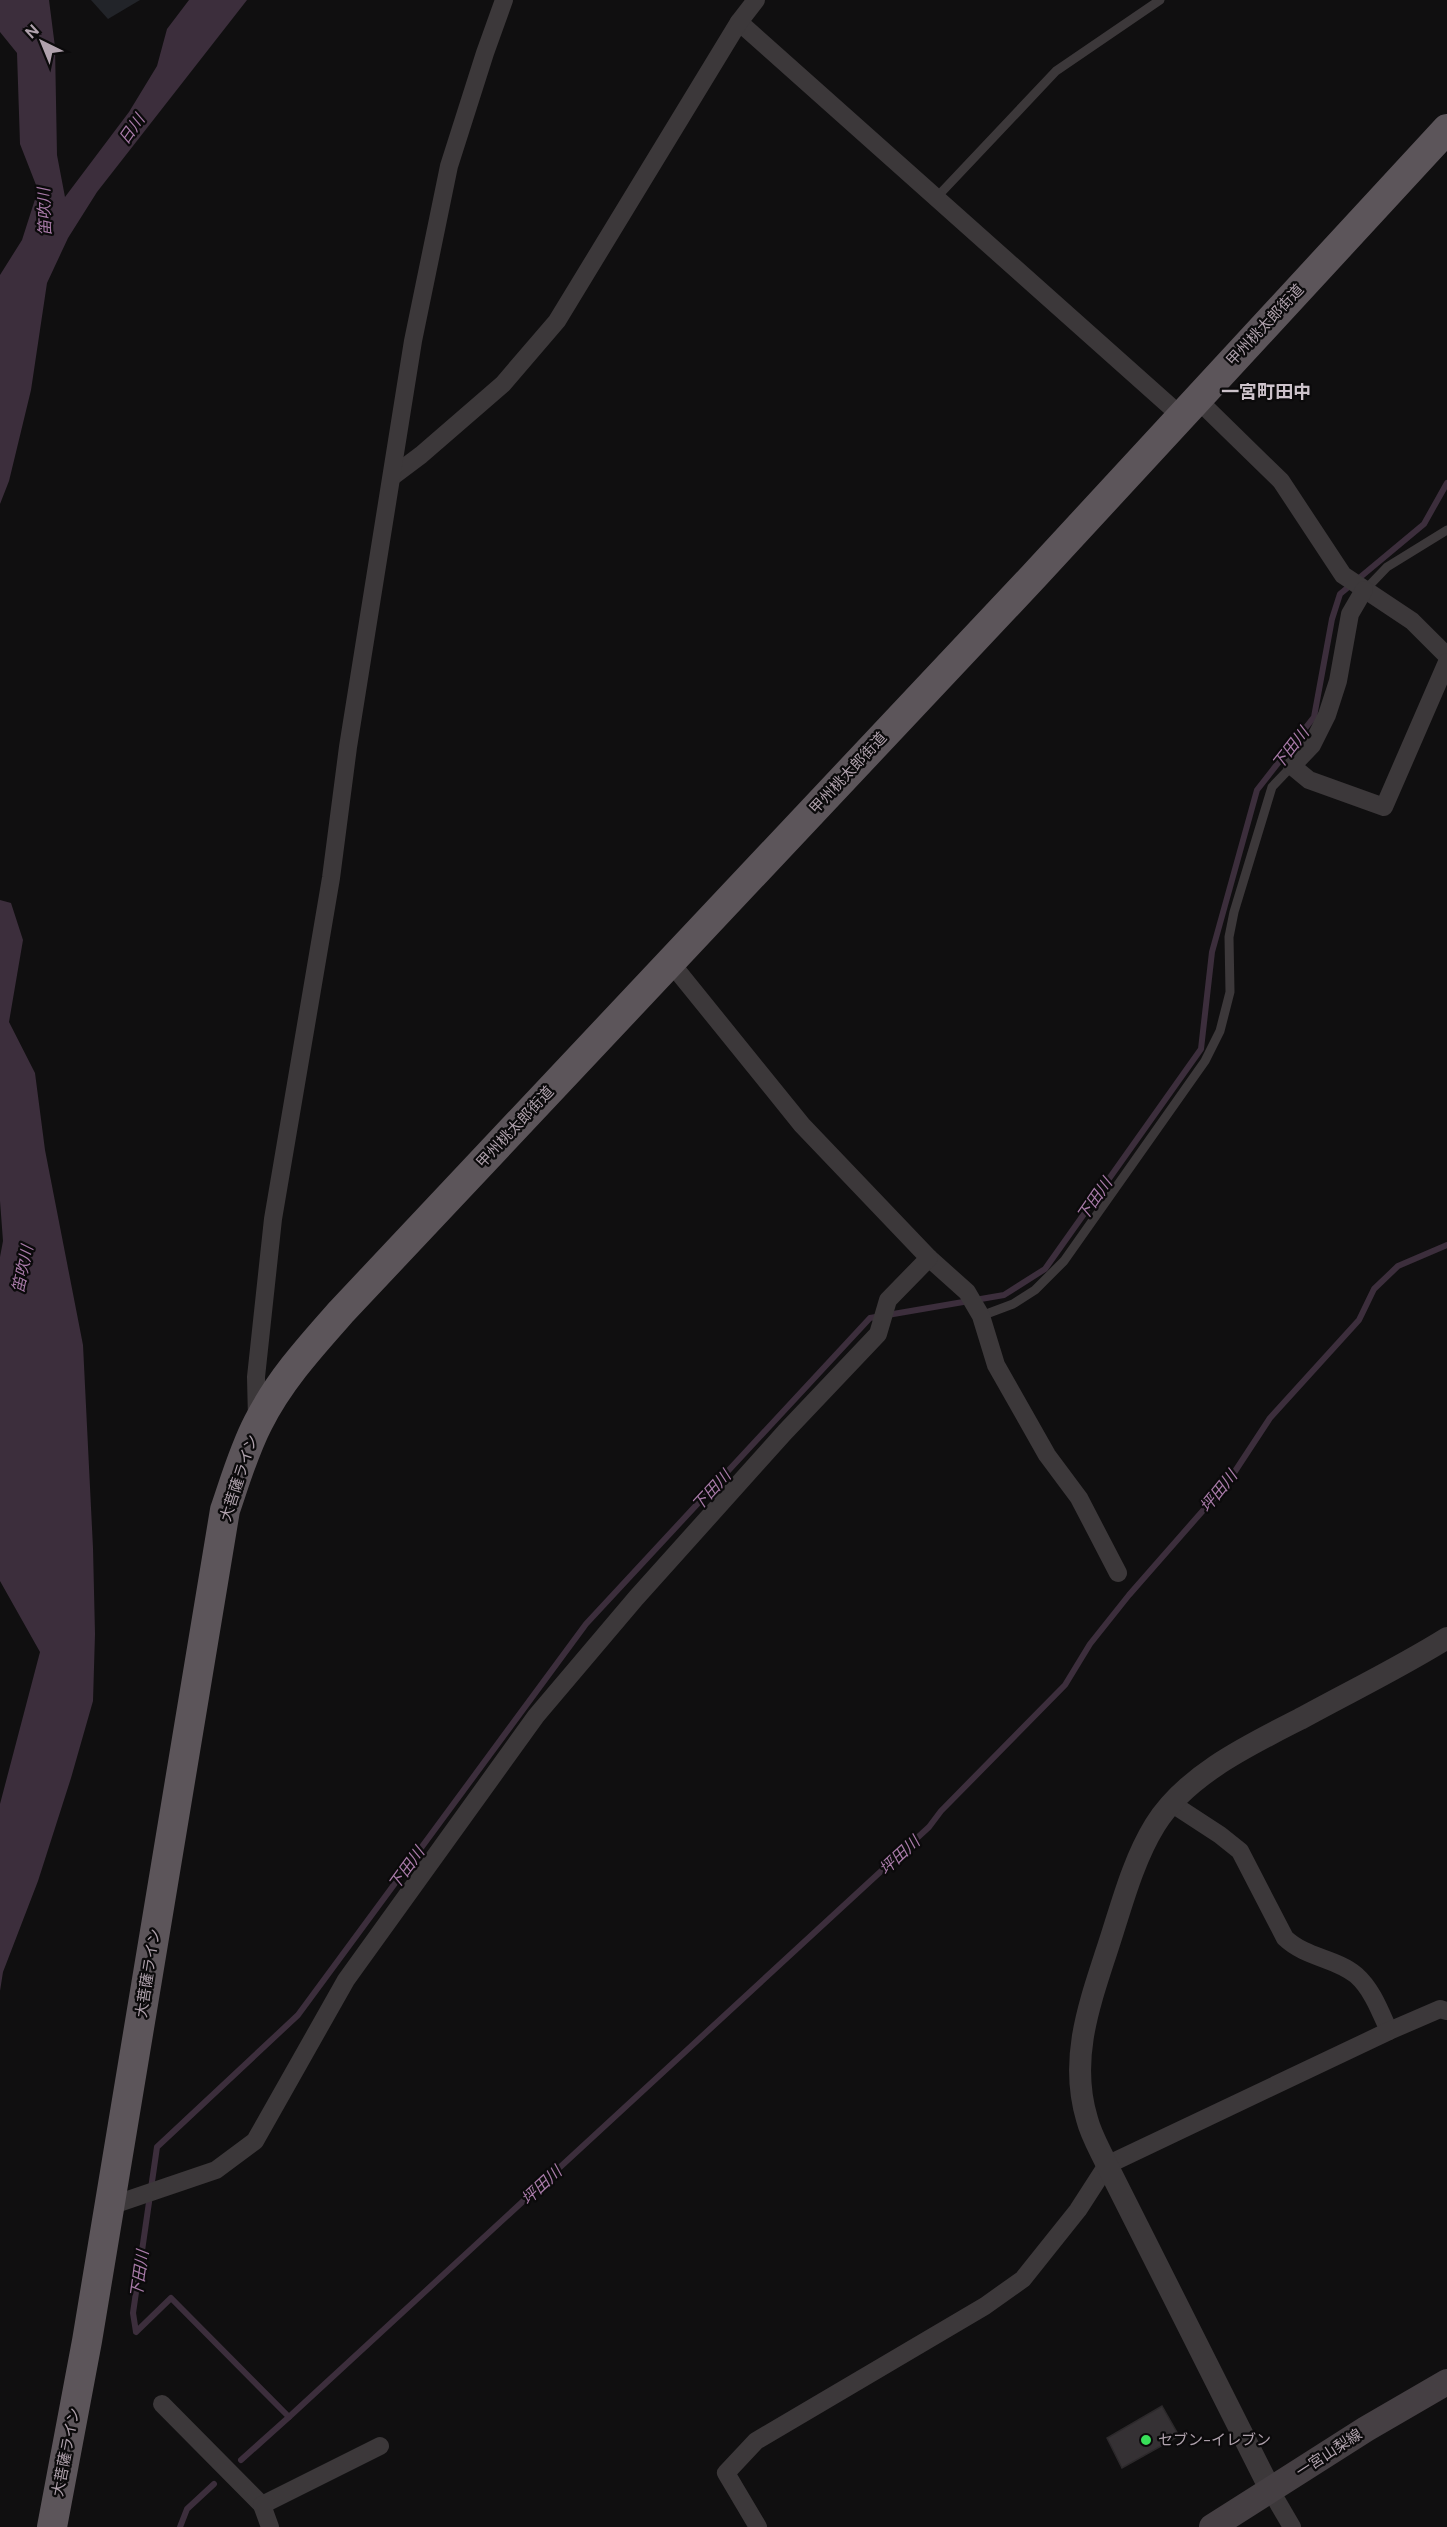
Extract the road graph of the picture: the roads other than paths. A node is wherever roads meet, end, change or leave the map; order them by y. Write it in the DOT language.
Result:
graph roads {
  1 [pos="504,0"];
  2 [pos="756,0"];
  3 [pos="1160,0"];
  4 [pos="739,22"];
  5 [pos="1447,129"];
  6 [pos="936,198"];
  7 [pos="1189,407"];
  8 [pos="393,476"];
  9 [pos="1447,530"];
  10 [pos="1364,591"];
  11 [pos="1447,656"];
  12 [pos="1447,662"];
  13 [pos="1292,766"];
  14 [pos="671,963"];
  15 [pos="929,1258"];
  16 [pos="980,1314"];
  17 [pos="258,1424"];
  18 [pos="1118,1573"];
  19 [pos="1447,1638"];
  20 [pos="1171,1803"];
  21 [pos="1447,2011"];
  22 [pos="1389,2031"];
  23 [pos="1107,2165"];
  24 [pos="120,2203"];
  25 [pos="1447,2382"];
  26 [pos="162,2404"];
  27 [pos="380,2446"];
  28 [pos="1271,2491"];
  29 [pos="262,2505"];
  30 [pos="52,2527"];
  31 [pos="270,2527"];
  32 [pos="758,2527"];
  33 [pos="1212,2527"];
  34 [pos="1292,2527"];
  1 -- 8 [label="street"];
  2 -- 4 [label="street"];
  3 -- 6 [label="lane"];
  4 -- 6 [label="street"];
  4 -- 8 [label="street"];
  5 -- 7 [label="highway, 甲州桃太郎街道"];
  6 -- 7 [label="street"];
  7 -- 10 [label="street"];
  7 -- 14 [label="highway, 甲州桃太郎街道"];
  8 -- 17 [label="street"];
  9 -- 10 [label="lane"];
  10 -- 11 [label="street"];
  10 -- 13 [label="street"];
  12 -- 13 [label="street"];
  13 -- 16 [label="lane"];
  14 -- 15 [label="street"];
  14 -- 17 [label="highway, 甲州桃太郎街道"];
  15 -- 16 [label="street"];
  15 -- 24 [label="street"];
  16 -- 18 [label="street"];
  17 -- 24 [label="highway, 大菩薩ライン"];
  19 -- 20 [label="street"];
  20 -- 22 [label="street"];
  20 -- 23 [label="street"];
  21 -- 22 [label="street"];
  22 -- 23 [label="street"];
  23 -- 28 [label="street"];
  23 -- 32 [label="street"];
  24 -- 30 [label="highway, 大菩薩ライン"];
  25 -- 28 [label="main road, 一宮山梨線"];
  26 -- 29 [label="street"];
  27 -- 29 [label="street"];
  28 -- 33 [label="main road, 一宮山梨線"];
  28 -- 34 [label="street"];
  29 -- 31 [label="street"];
}
